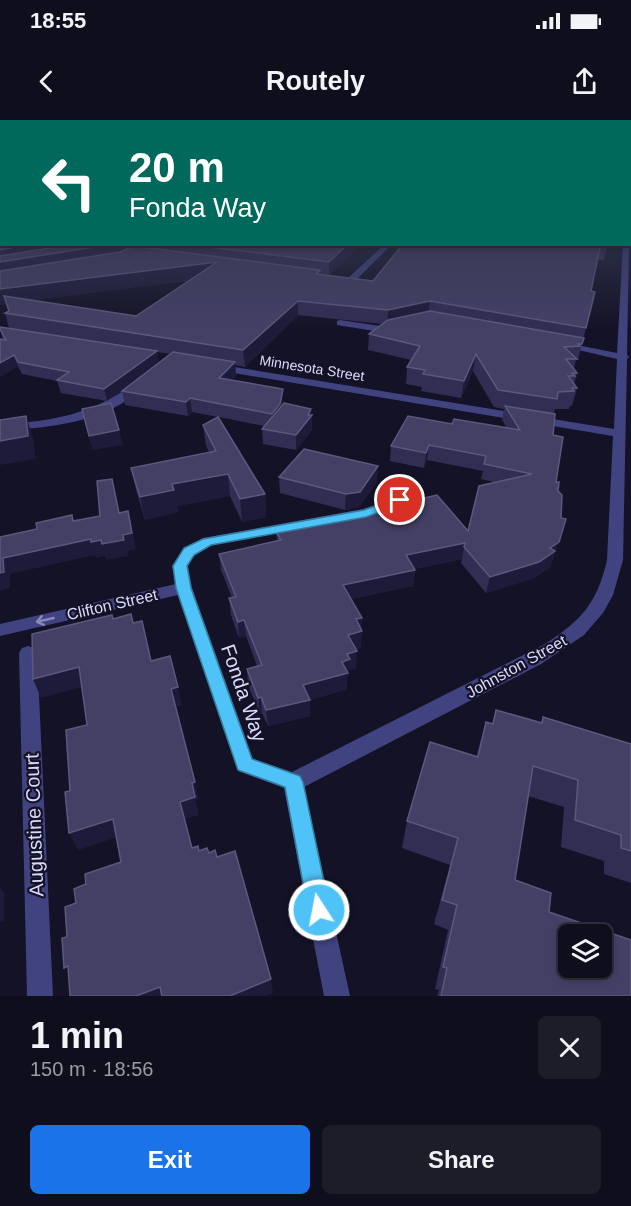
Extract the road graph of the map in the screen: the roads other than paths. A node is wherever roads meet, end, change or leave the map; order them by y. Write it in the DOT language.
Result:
graph roads {
  1 [pos="126,249"];
  2 [pos="142,249"];
  3 [pos="384,249"];
  4 [pos="626,249"];
  5 [pos="136,254"];
  6 [pos="146,256"];
  7 [pos="326,280"];
  8 [pos="340,323"];
  9 [pos="405,326"];
  10 [pos="546,341"];
  11 [pos="624,357"];
  12 [pos="207,366"];
  13 [pos="146,379"];
  14 [pos="0,428"];
  15 [pos="619,434"];
  16 [pos="400,500"];
  17 [pos="184,588"];
  18 [pos="0,630"];
  19 [pos="28,653"];
  20 [pos="293,782"];
  21 [pos="40,996"];
  22 [pos="337,996"];
  1 -- 5 [label="street"];
  2 -- 5 [label="street"];
  3 -- 7 [label="street"];
  4 -- 11 [label="street, Johnston Street"];
  5 -- 6 [label="street"];
  8 -- 9 [label="street"];
  10 -- 11 [label="street"];
  11 -- 15 [label="street, Johnston Street"];
  12 -- 15 [label="street, Minnesota Street"];
  13 -- 14 [label="street"];
  15 -- 20 [label="street, Johnston Street"];
  16 -- 17 [label="street"];
  17 -- 18 [label="street, Clifton Street, one-way"];
  17 -- 20 [label="street, Fonda Way"];
  19 -- 21 [label="street, Augustine Court"];
  20 -- 22 [label="street"];
}
